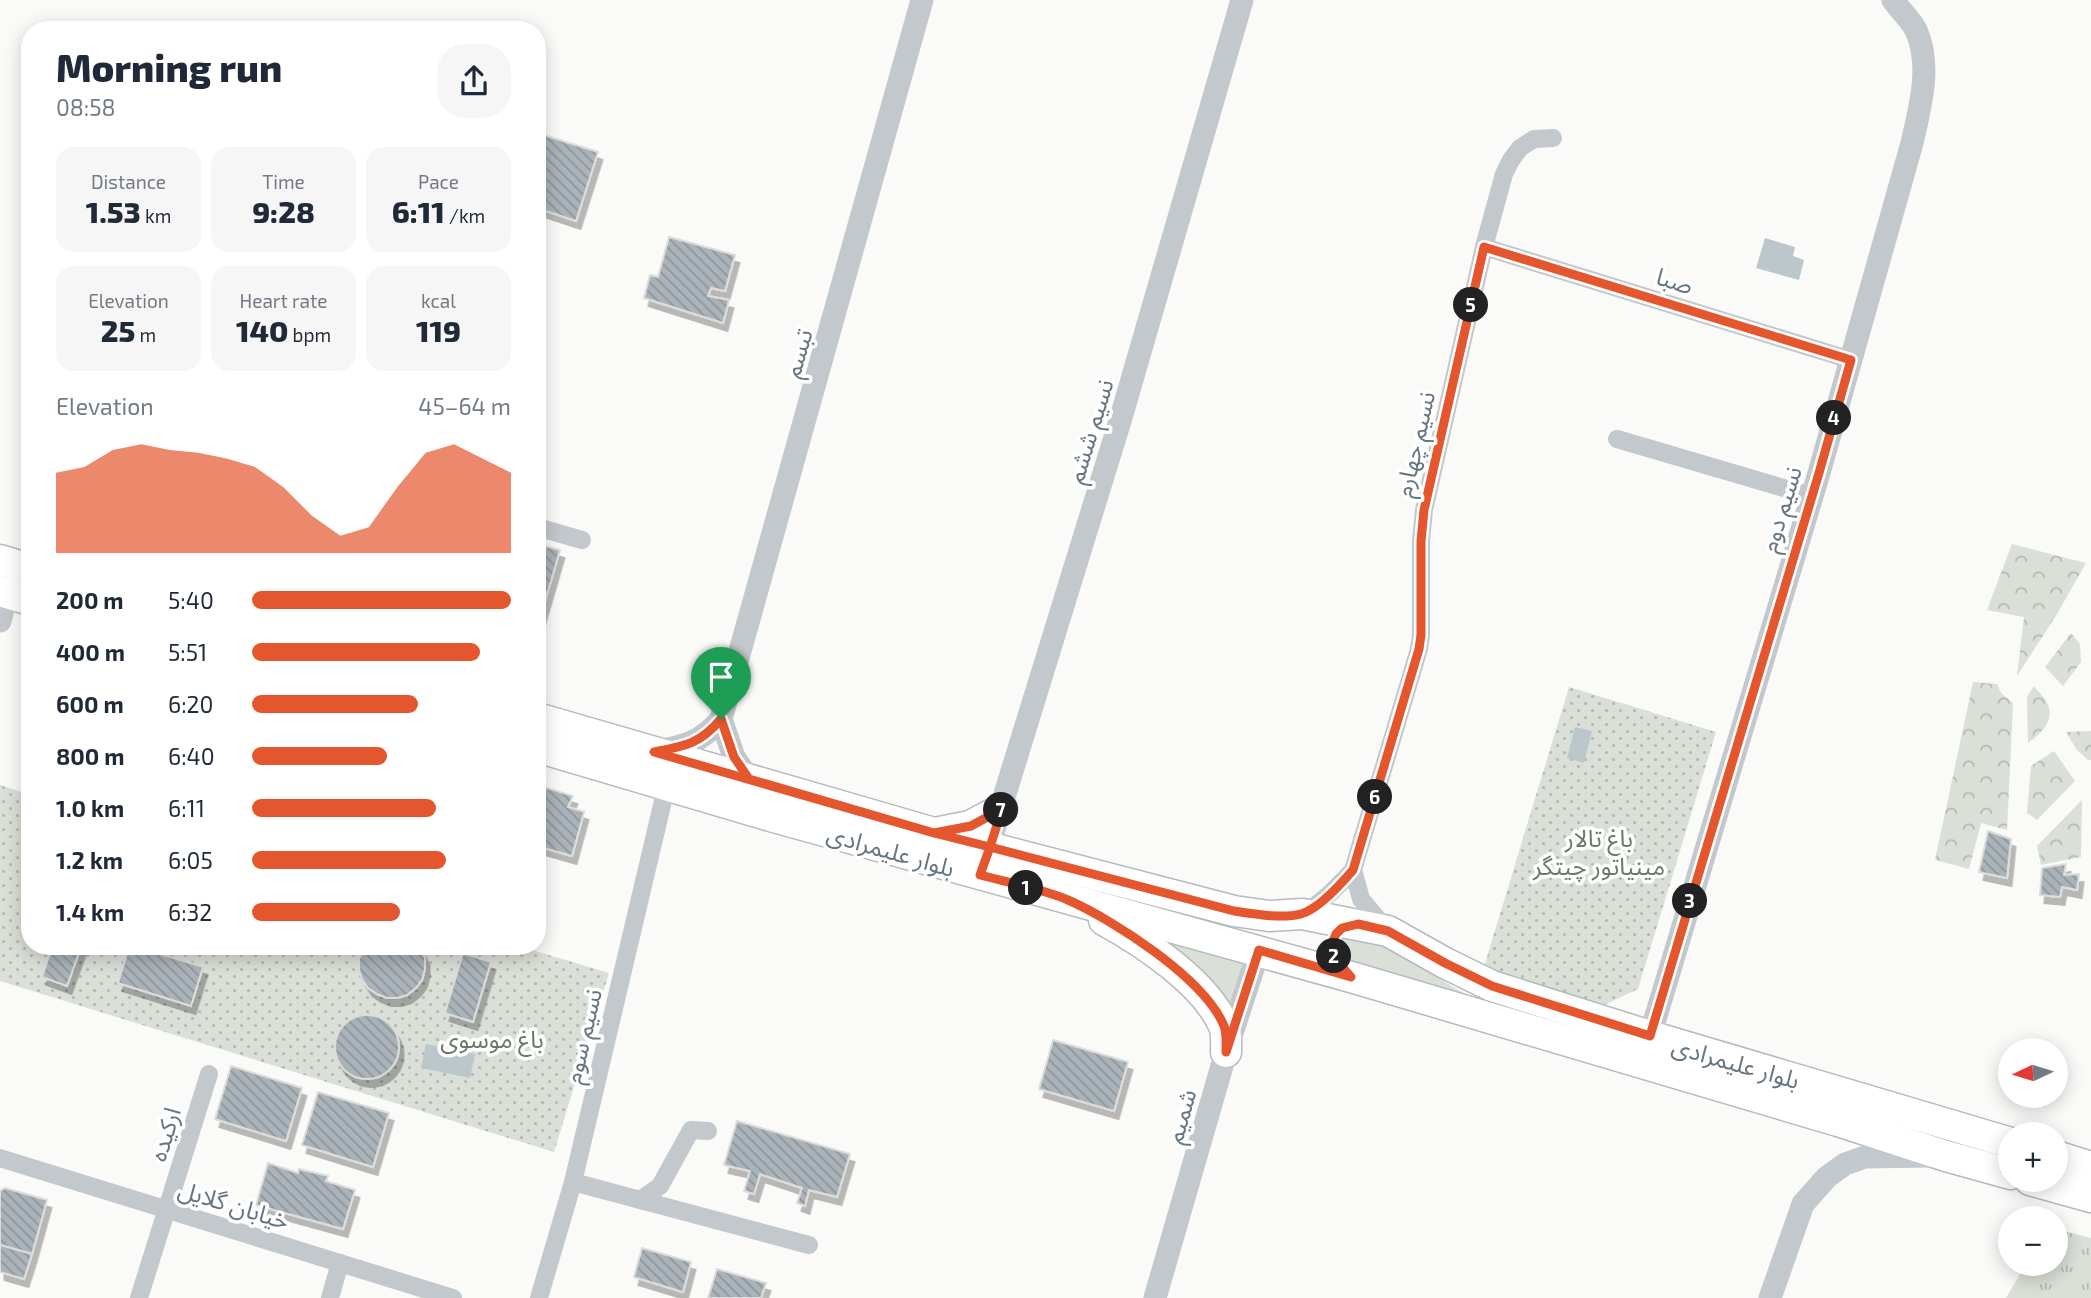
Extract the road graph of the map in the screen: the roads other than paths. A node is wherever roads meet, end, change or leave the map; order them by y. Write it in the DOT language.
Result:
graph roads {
  1 [pos="922,0"];
  2 [pos="1242,0"];
  3 [pos="1893,0"];
  4 [pos="1553,138"];
  5 [pos="1484,247"];
  6 [pos="1851,360"];
  7 [pos="1617,439"];
  8 [pos="1811,496"];
  9 [pos="546,530"];
  10 [pos="582,540"];
  11 [pos="0,561"];
  12 [pos="21,567"];
  13 [pos="721,719"];
  14 [pos="546,721"];
  15 [pos="546,750"];
  16 [pos="654,752"];
  17 [pos="749,779"];
  18 [pos="667,785"];
  19 [pos="1002,809"];
  20 [pos="934,833"];
  21 [pos="990,847"];
  22 [pos="1353,870"];
  23 [pos="980,875"];
  24 [pos="1067,899"];
  25 [pos="1302,914"];
  26 [pos="1358,924"];
  27 [pos="1388,931"];
  28 [pos="1259,950"];
  29 [pos="1351,977"];
  30 [pos="1650,1036"];
  31 [pos="1226,1052"];
  32 [pos="209,1074"];
  33 [pos="708,1131"];
  34 [pos="1998,1139"];
  35 [pos="1945,1156"];
  36 [pos="0,1158"];
  37 [pos="2068,1160"];
  38 [pos="2091,1167"];
  39 [pos="1998,1170"];
  40 [pos="573,1182"];
  41 [pos="2068,1191"];
  42 [pos="2091,1197"];
  43 [pos="640,1200"];
  44 [pos="167,1209"];
  45 [pos="809,1245"];
  46 [pos="340,1263"];
  47 [pos="139,1298"];
  48 [pos="330,1298"];
  49 [pos="453,1298"];
  50 [pos="539,1298"];
  51 [pos="1155,1298"];
  52 [pos="1770,1298"];
  1 -- 13 [label="street, تبسم"];
  2 -- 19 [label="street, نسیم ششم"];
  3 -- 6 [label="street, نسیم دوم"];
  4 -- 5 [label="street, نسیم چهارم"];
  5 -- 6 [label="street, صبا"];
  5 -- 22 [label="street, نسیم چهارم"];
  6 -- 8 [label="street, نسیم دوم"];
  7 -- 8 [label="street"];
  8 -- 30 [label="street, نسیم دوم"];
  9 -- 10 [label="street"];
  11 -- 12 [label="main road"];
  13 -- 16 [label="street"];
  13 -- 17 [label="street"];
  14 -- 16 [label="main road, بلوار علیمرادی"];
  15 -- 18 [label="main road, بلوار علیمرادی"];
  16 -- 17 [label="main road, بلوار علیمرادی"];
  17 -- 20 [label="main road, بلوار علیمرادی"];
  18 -- 23 [label="main road, بلوار علیمرادی"];
  18 -- 40 [label="street, نسیم سوم"];
  19 -- 20 [label="main road"];
  19 -- 21 [label="street, نسیم ششم"];
  20 -- 21 [label="main road, بلوار علیمرادی"];
  21 -- 23 [label="street, نسیم ششم"];
  21 -- 25 [label="main road, بلوار علیمرادی"];
  22 -- 25 [label="street, نسیم چهارم"];
  22 -- 27 [label="street"];
  23 -- 24 [label="main road, بلوار علیمرادی"];
  24 -- 28 [label="main road, بلوار علیمرادی"];
  24 -- 31 [label="main road"];
  25 -- 26 [label="main road, بلوار علیمرادی"];
  26 -- 27 [label="main road, بلوار علیمرادی"];
  26 -- 29 [label="main road"];
  27 -- 30 [label="main road, بلوار علیمرادی"];
  28 -- 29 [label="main road, بلوار علیمرادی"];
  28 -- 31 [label="street, شمیم"];
  29 -- 35 [label="main road, بلوار علیمرادی"];
  30 -- 34 [label="main road, بلوار علیمرادی"];
  31 -- 51 [label="street, شمیم"];
  32 -- 44 [label="street, ارکیده"];
  33 -- 43 [label="street"];
  35 -- 39 [label="main road, بلوار علیمرادی"];
  35 -- 52 [label="street"];
  36 -- 44 [label="street, خیابان گلایل"];
  37 -- 38 [label="main road"];
  40 -- 43 [label="street"];
  40 -- 50 [label="street, نسیم سوم"];
  41 -- 42 [label="main road"];
  43 -- 45 [label="street"];
  44 -- 46 [label="street, خیابان گلایل"];
  44 -- 47 [label="street, ارکیده"];
  46 -- 48 [label="street"];
  46 -- 49 [label="street, خیابان گلایل"];
}
